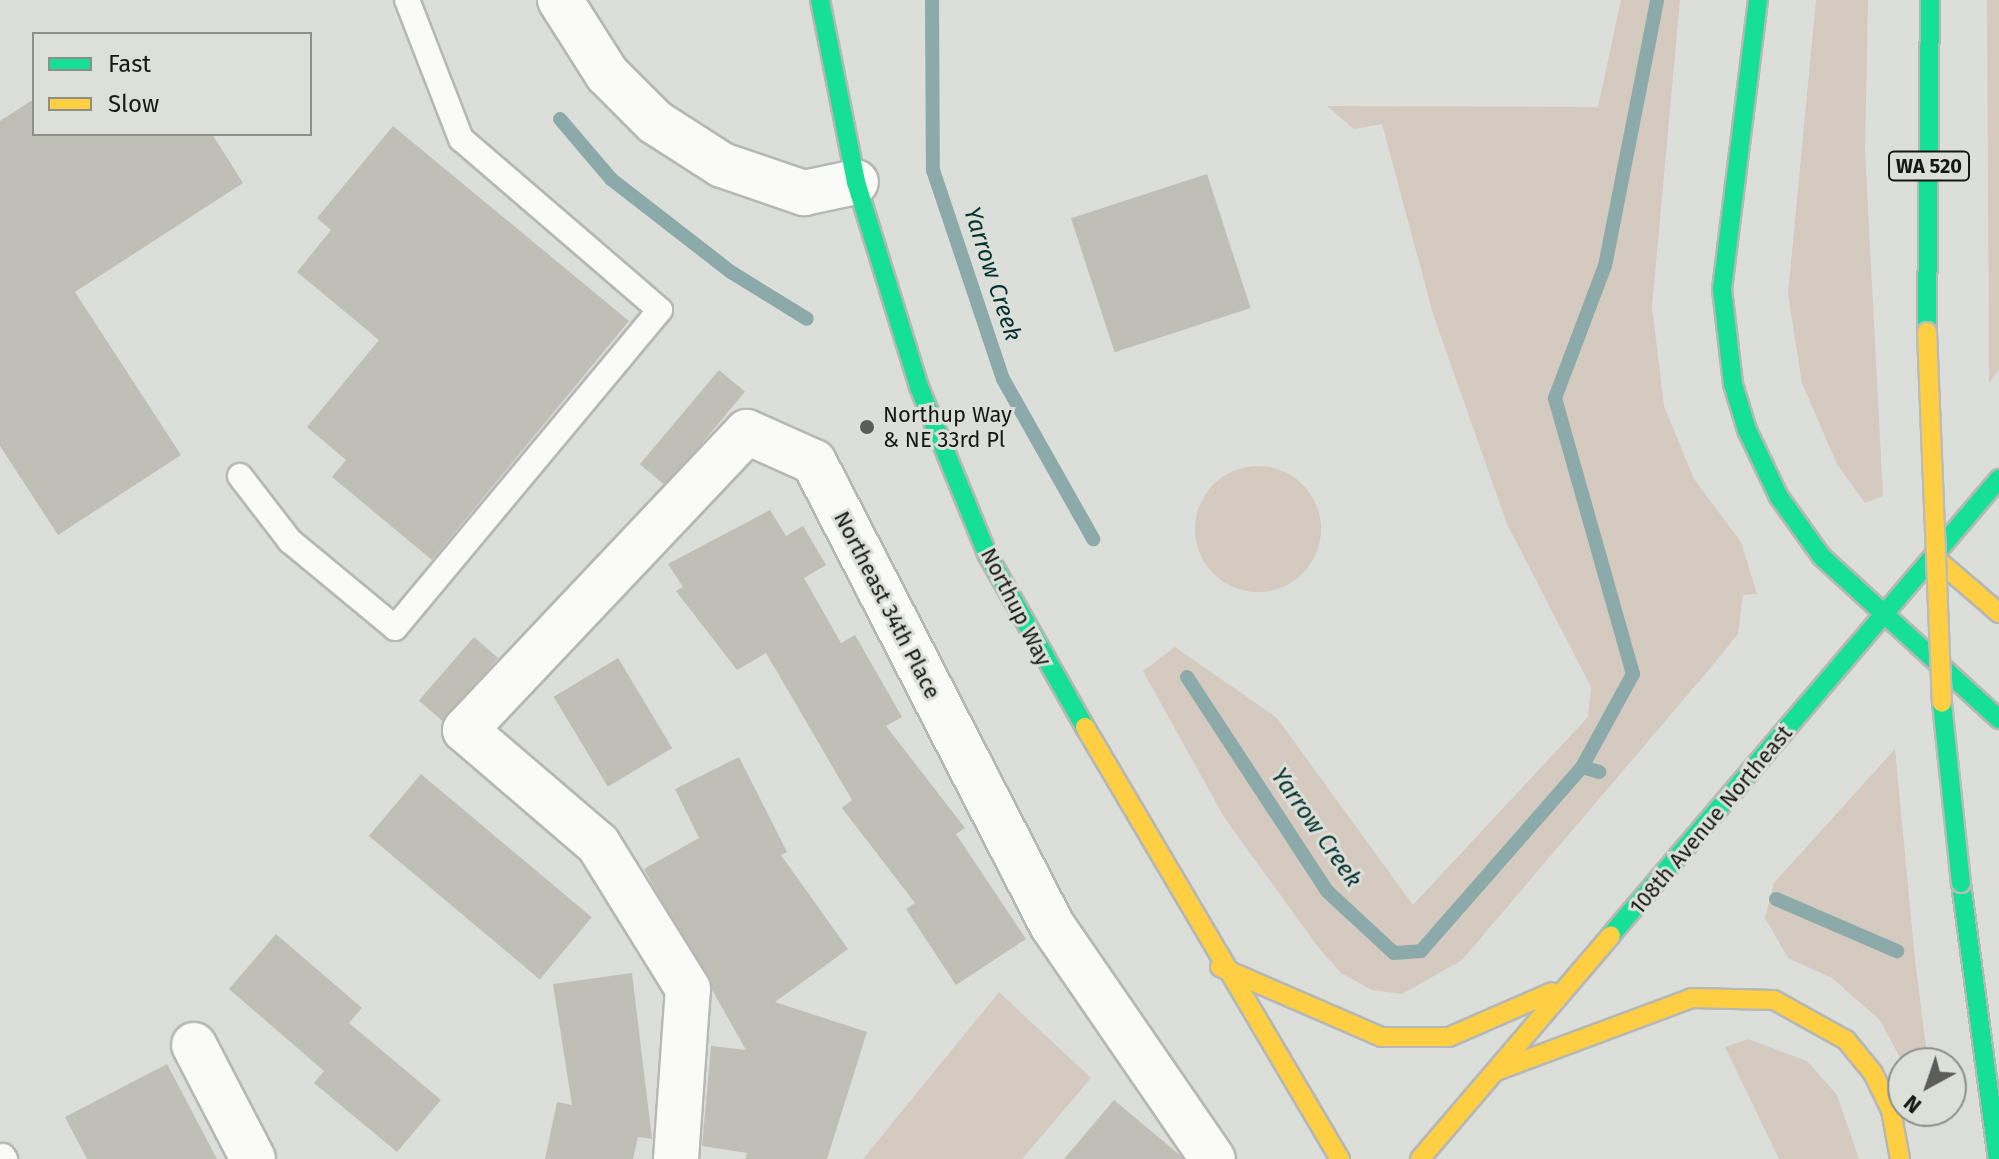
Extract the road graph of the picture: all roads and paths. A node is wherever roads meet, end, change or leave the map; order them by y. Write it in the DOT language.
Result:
graph roads {
  1 [pos="407,0"];
  2 [pos="560,0"];
  3 [pos="820,0"];
  4 [pos="1758,0"];
  5 [pos="1930,0"];
  6 [pos="856,182"];
  7 [pos="240,476"];
  8 [pos="1999,479"];
  9 [pos="1934,557"];
  10 [pos="1999,613"];
  11 [pos="1885,616"];
  12 [pos="1999,719"];
  13 [pos="1220,967"];
  14 [pos="1576,979"];
  15 [pos="194,1045"];
  16 [pos="1496,1071"];
  17 [pos="253,1159"];
  18 [pos="676,1159"];
  19 [pos="1213,1159"];
  20 [pos="1340,1159"];
  21 [pos="1420,1159"];
  22 [pos="1900,1159"];
  23 [pos="1998,1159"];
  1 -- 7 [label="lane"];
  2 -- 6 [label="street"];
  3 -- 6 [label="main road, Northup Way"];
  4 -- 11 [label="main road"];
  5 -- 23 [label="main road, WA 520, bridge"];
  6 -- 13 [label="main road, Northup Way"];
  8 -- 9 [label="main road, 108th Avenue Northeast"];
  9 -- 10 [label="main road"];
  9 -- 11 [label="main road, 108th Avenue Northeast"];
  11 -- 12 [label="main road"];
  11 -- 14 [label="main road, 108th Avenue Northeast"];
  13 -- 14 [label="main road"];
  13 -- 20 [label="main road, Northup Way"];
  14 -- 16 [label="main road, 108th Avenue Northeast"];
  15 -- 17 [label="street"];
  16 -- 21 [label="main road, 108th Avenue Northeast"];
  16 -- 22 [label="main road"];
  18 -- 19 [label="street, Northeast 34th Place"];
}
